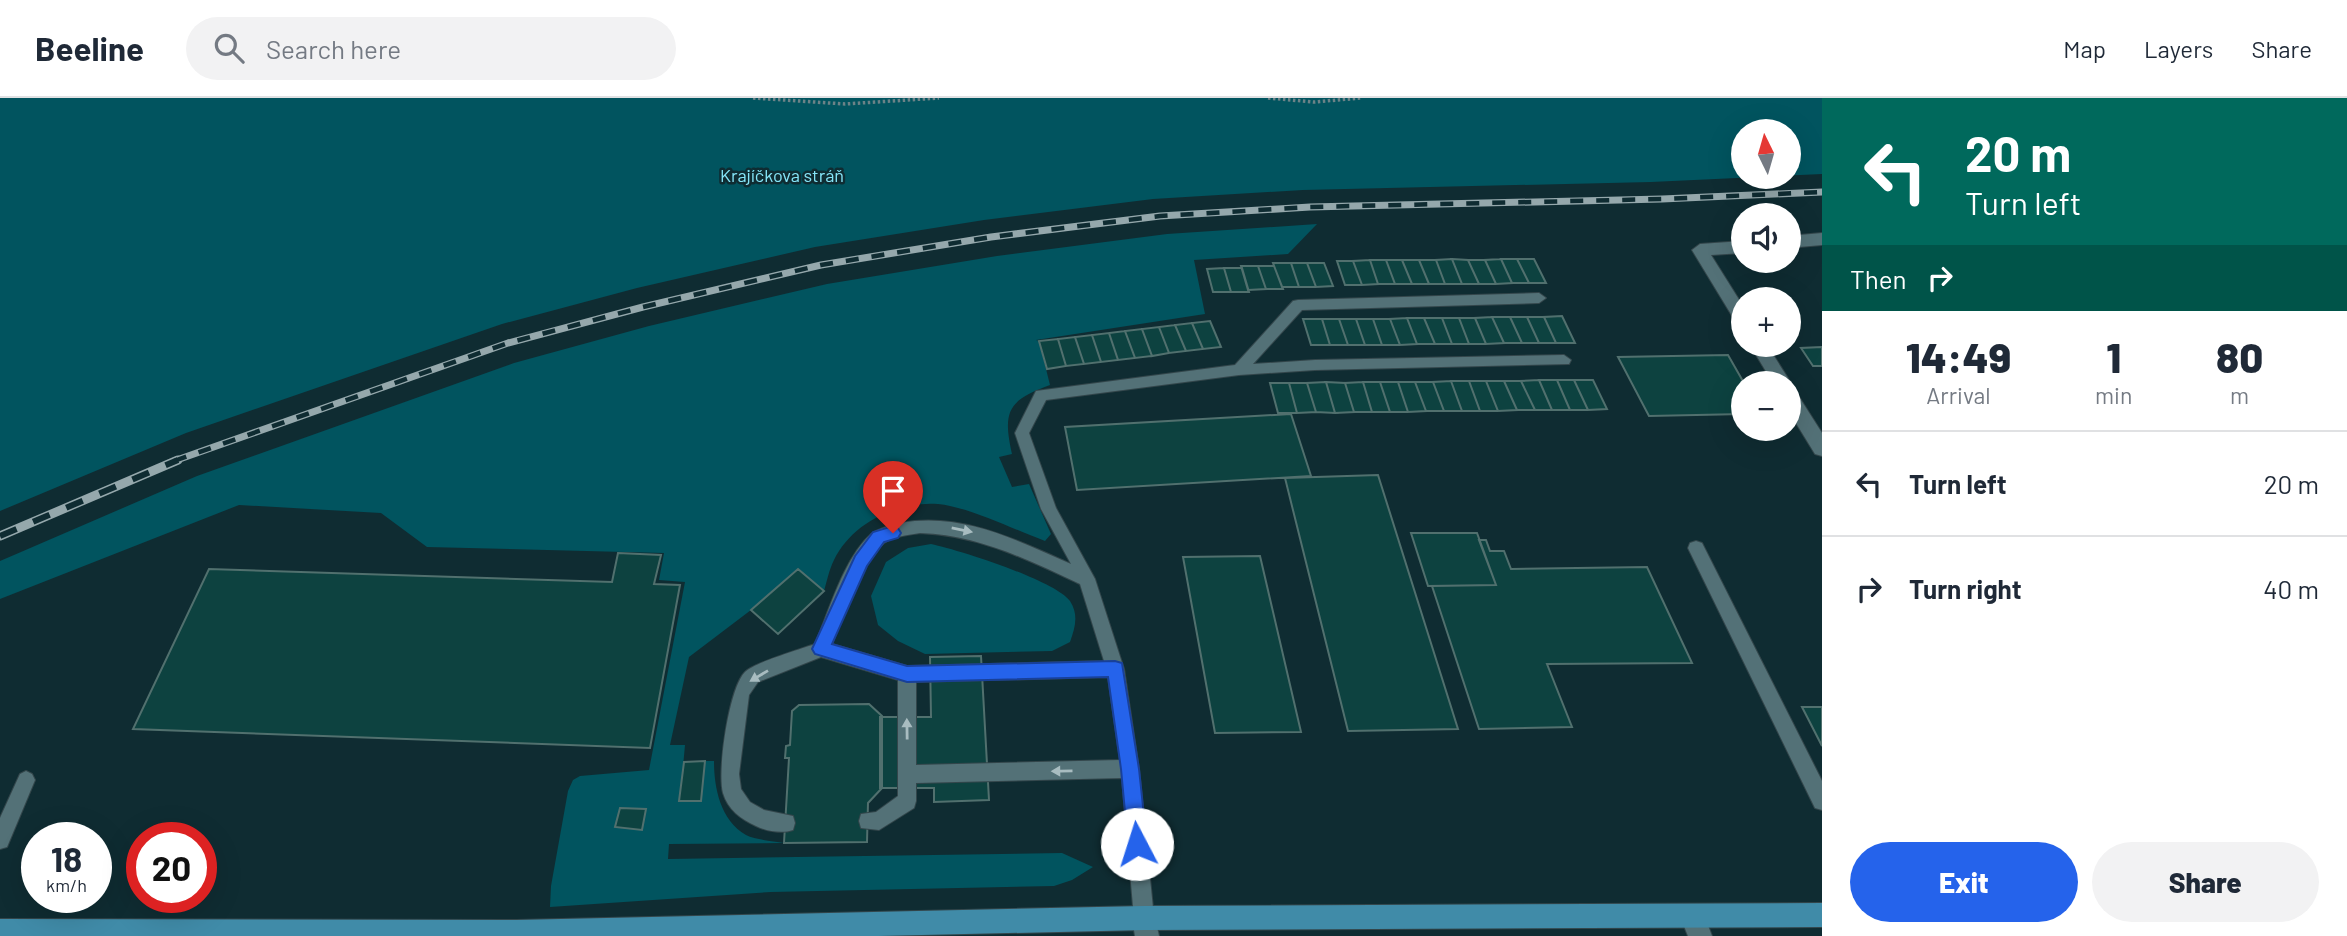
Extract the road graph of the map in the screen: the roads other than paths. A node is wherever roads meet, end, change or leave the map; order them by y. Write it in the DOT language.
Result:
graph roads {
  1 [pos="1822,239"];
  2 [pos="1801,241"];
  3 [pos="1731,248"];
  4 [pos="1539,298"];
  5 [pos="1731,300"];
  6 [pos="1564,360"];
  7 [pos="1239,370"];
  8 [pos="1801,415"];
  9 [pos="1822,449"];
  10 [pos="1696,548"];
  11 [pos="1087,579"];
  12 [pos="821,649"];
  13 [pos="1115,669"];
  14 [pos="907,674"];
  15 [pos="1130,769"];
  16 [pos="908,774"];
  17 [pos="26,780"];
  18 [pos="1822,801"];
  19 [pos="868,821"];
  20 [pos="786,822"];
  21 [pos="0,840"];
  22 [pos="1822,915"];
  23 [pos="1696,926"];
  24 [pos="1145,927"];
  25 [pos="0,931"];
  26 [pos="596,934"];
  1 -- 2 [label="street"];
  3 -- 5 [label="street"];
  4 -- 7 [label="lane"];
  6 -- 7 [label="lane"];
  7 -- 11 [label="lane"];
  8 -- 9 [label="street"];
  10 -- 18 [label="lane"];
  12 -- 11 [label="lane, one-way"];
  11 -- 13 [label="lane"];
  12 -- 14 [label="lane"];
  12 -- 20 [label="lane, one-way"];
  13 -- 14 [label="lane"];
  13 -- 15 [label="lane"];
  16 -- 14 [label="lane, one-way"];
  15 -- 16 [label="lane, one-way"];
  15 -- 24 [label="lane"];
  16 -- 19 [label="lane"];
  17 -- 21 [label="lane"];
  22 -- 23 [label="main road"];
  23 -- 24 [label="main road"];
  24 -- 26 [label="main road"];
  25 -- 26 [label="main road"];
}
